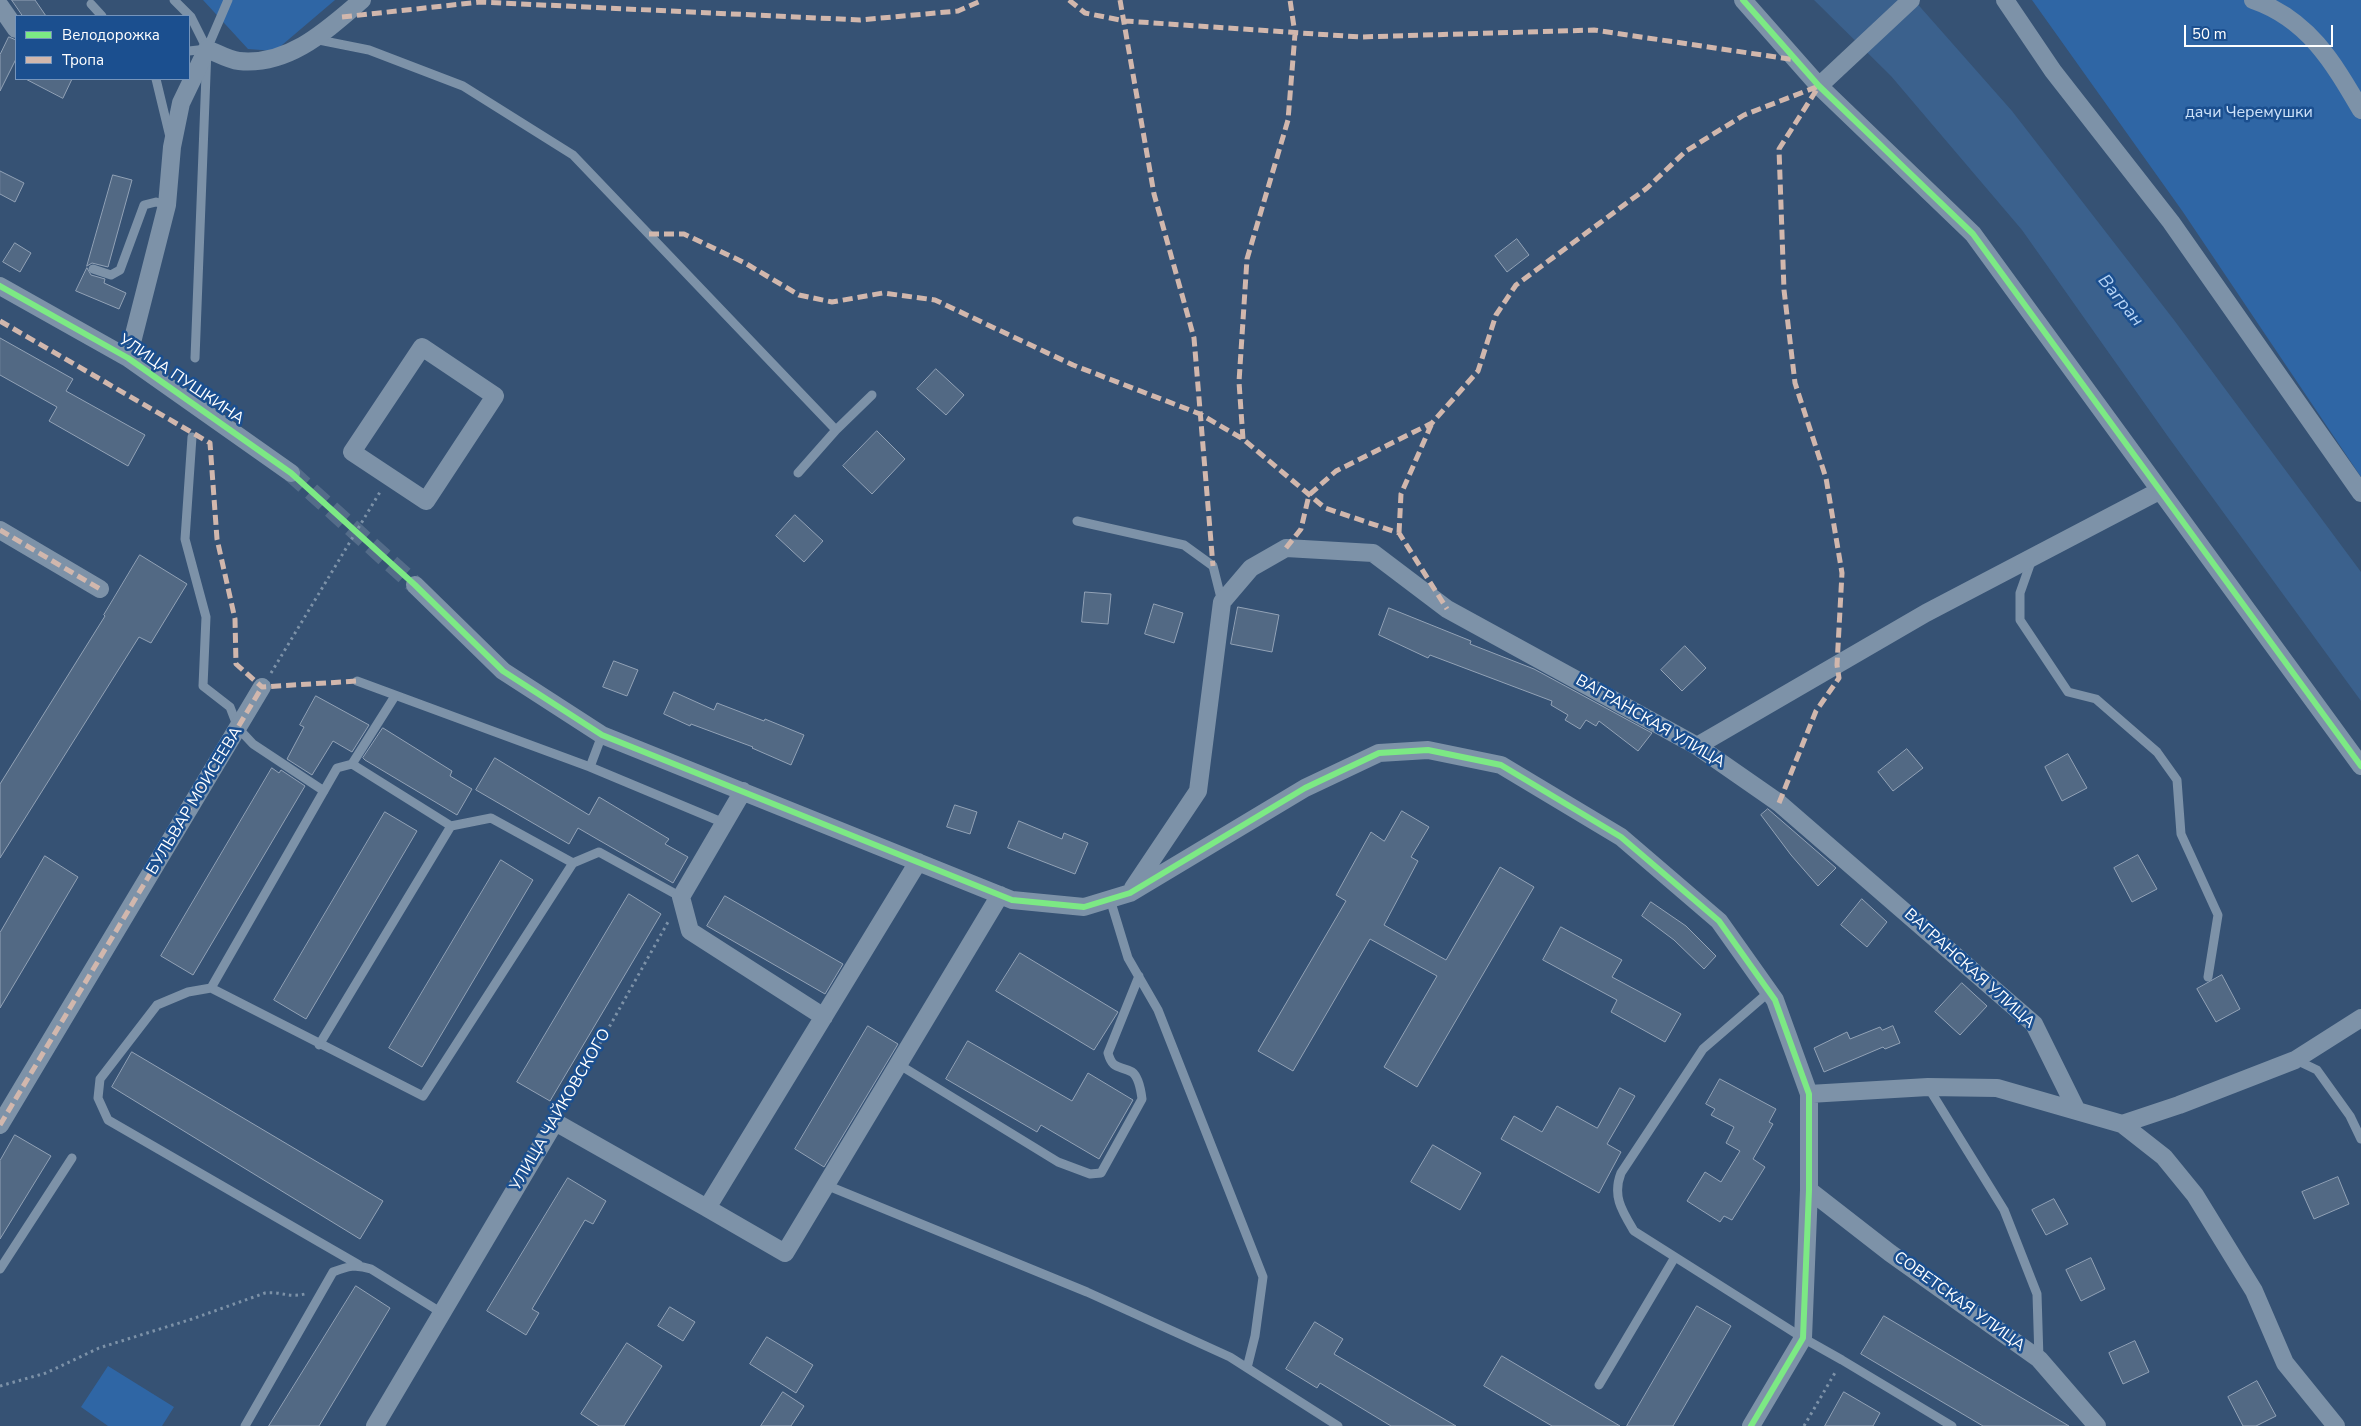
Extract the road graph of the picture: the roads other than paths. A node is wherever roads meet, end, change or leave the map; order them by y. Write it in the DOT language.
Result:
graph roads {
  1 [pos="174,0"];
  2 [pos="228,0"];
  3 [pos="362,0"];
  4 [pos="1743,0"];
  5 [pos="1911,0"];
  6 [pos="2005,0"];
  7 [pos="2253,0"];
  8 [pos="91,4"];
  9 [pos="0,6"];
  10 [pos="101,15"];
  11 [pos="189,15"];
  12 [pos="190,16"];
  13 [pos="15,28"];
  14 [pos="314,39"];
  15 [pos="207,49"];
  16 [pos="190,51"];
  17 [pos="156,80"];
  18 [pos="1819,86"];
  19 [pos="2361,110"];
  20 [pos="172,147"];
  21 [pos="167,205"];
  22 [pos="93,269"];
  23 [pos="0,286"];
  24 [pos="128,358"];
  25 [pos="195,358"];
  26 [pos="872,395"];
  27 [pos="836,430"];
  28 [pos="192,437"];
  29 [pos="290,472"];
  30 [pos="798,473"];
  31 [pos="389,476"];
  32 [pos="2159,491"];
  33 [pos="2361,493"];
  34 [pos="1077,521"];
  35 [pos="0,530"];
  36 [pos="2033,557"];
  37 [pos="415,585"];
  38 [pos="100,589"];
  39 [pos="1222,602"];
  40 [pos="357,681"];
  41 [pos="262,687"];
  42 [pos="395,696"];
  43 [pos="238,728"];
  44 [pos="602,735"];
  45 [pos="1697,746"];
  46 [pos="352,764"];
  47 [pos="2361,766"];
  48 [pos="590,767"];
  49 [pos="324,791"];
  50 [pos="743,791"];
  51 [pos="724,823"];
  52 [pos="451,826"];
  53 [pos="918,862"];
  54 [pos="573,863"];
  55 [pos="1130,893"];
  56 [pos="1000,895"];
  57 [pos="682,897"];
  58 [pos="1110,899"];
  59 [pos="1139,976"];
  60 [pos="2208,977"];
  61 [pos="211,988"];
  62 [pos="1769,992"];
  63 [pos="824,1017"];
  64 [pos="2361,1018"];
  65 [pos="319,1046"];
  66 [pos="2295,1060"];
  67 [pos="898,1064"];
  68 [pos="1928,1087"];
  69 [pos="1809,1094"];
  70 [pos="2077,1111"];
  71 [pos="0,1124"];
  72 [pos="2122,1124"];
  73 [pos="2361,1139"];
  74 [pos="72,1158"];
  75 [pos="826,1185"];
  76 [pos="1809,1190"];
  77 [pos="707,1208"];
  78 [pos="1675,1257"];
  79 [pos="359,1265"];
  80 [pos="0,1270"];
  81 [pos="442,1313"];
  82 [pos="1803,1338"];
  83 [pos="2039,1359"];
  84 [pos="1247,1368"];
  85 [pos="1599,1385"];
  86 [pos="245,1426"];
  87 [pos="375,1426"];
  88 [pos="1338,1426"];
  89 [pos="1751,1426"];
  90 [pos="1952,1426"];
  91 [pos="2097,1426"];
  92 [pos="2336,1426"];
  1 -- 11 [label="lane"];
  2 -- 15 [label="lane"];
  3 -- 14 [label="street"];
  4 -- 18 [label="street"];
  5 -- 18 [label="street"];
  6 -- 33 [label="street"];
  7 -- 19 [label="street"];
  8 -- 10 [label="lane"];
  9 -- 13 [label="street"];
  12 -- 15 [label="lane"];
  14 -- 15 [label="street"];
  14 -- 27 [label="lane"];
  15 -- 16 [label="lane"];
  15 -- 20 [label="street"];
  15 -- 25 [label="lane"];
  17 -- 20 [label="lane"];
  18 -- 32 [label="street"];
  20 -- 21 [label="street"];
  21 -- 22 [label="lane"];
  21 -- 24 [label="street"];
  23 -- 24 [label="street, УЛИЦА ПУШКИНА"];
  24 -- 29 [label="street, УЛИЦА ПУШКИНА"];
  26 -- 27 [label="lane"];
  27 -- 30 [label="lane"];
  28 -- 43 [label="lane"];
  31 -- 31 [label="street"];
  32 -- 36 [label="street"];
  32 -- 47 [label="street"];
  34 -- 39 [label="lane"];
  35 -- 38 [label="street"];
  36 -- 45 [label="street"];
  36 -- 60 [label="lane"];
  37 -- 44 [label="street"];
  39 -- 45 [label="street, ВАГРАНСКАЯ УЛИЦА"];
  39 -- 55 [label="street"];
  40 -- 42 [label="lane"];
  41 -- 43 [label="street, БУЛЬВАР МОИСЕЕВА"];
  42 -- 46 [label="lane"];
  42 -- 48 [label="lane"];
  43 -- 49 [label="lane"];
  43 -- 71 [label="street, БУЛЬВАР МОИСЕЕВА"];
  44 -- 48 [label="lane"];
  44 -- 50 [label="street"];
  45 -- 70 [label="street, ВАГРАНСКАЯ УЛИЦА"];
  46 -- 49 [label="lane"];
  46 -- 52 [label="lane"];
  48 -- 51 [label="lane"];
  49 -- 61 [label="lane"];
  50 -- 51 [label="street"];
  50 -- 53 [label="street"];
  51 -- 57 [label="street"];
  52 -- 54 [label="lane"];
  52 -- 65 [label="lane"];
  53 -- 56 [label="street"];
  53 -- 63 [label="street"];
  54 -- 57 [label="lane"];
  54 -- 65 [label="lane"];
  55 -- 58 [label="street"];
  55 -- 62 [label="street"];
  56 -- 58 [label="street"];
  56 -- 67 [label="street"];
  57 -- 63 [label="street"];
  58 -- 59 [label="lane"];
  59 -- 67 [label="lane"];
  59 -- 84 [label="lane"];
  61 -- 65 [label="lane"];
  61 -- 79 [label="lane"];
  62 -- 69 [label="street"];
  62 -- 78 [label="lane"];
  63 -- 77 [label="street"];
  64 -- 66 [label="street"];
  66 -- 72 [label="street"];
  66 -- 73 [label="lane"];
  67 -- 75 [label="street"];
  68 -- 69 [label="street"];
  68 -- 70 [label="street"];
  68 -- 83 [label="lane"];
  69 -- 76 [label="street"];
  70 -- 72 [label="street"];
  72 -- 92 [label="street"];
  74 -- 80 [label="lane"];
  75 -- 77 [label="street"];
  75 -- 84 [label="lane"];
  76 -- 82 [label="street"];
  76 -- 83 [label="street, СОВЕТСКАЯ УЛИЦА"];
  77 -- 81 [label="street, УЛИЦА ЧАЙКОВСКОГО"];
  78 -- 82 [label="lane"];
  78 -- 85 [label="lane"];
  79 -- 81 [label="lane"];
  79 -- 86 [label="lane"];
  81 -- 87 [label="street, УЛИЦА ЧАЙКОВСКОГО"];
  82 -- 89 [label="street"];
  82 -- 90 [label="lane"];
  83 -- 91 [label="street, СОВЕТСКАЯ УЛИЦА"];
  84 -- 88 [label="lane"];
}
